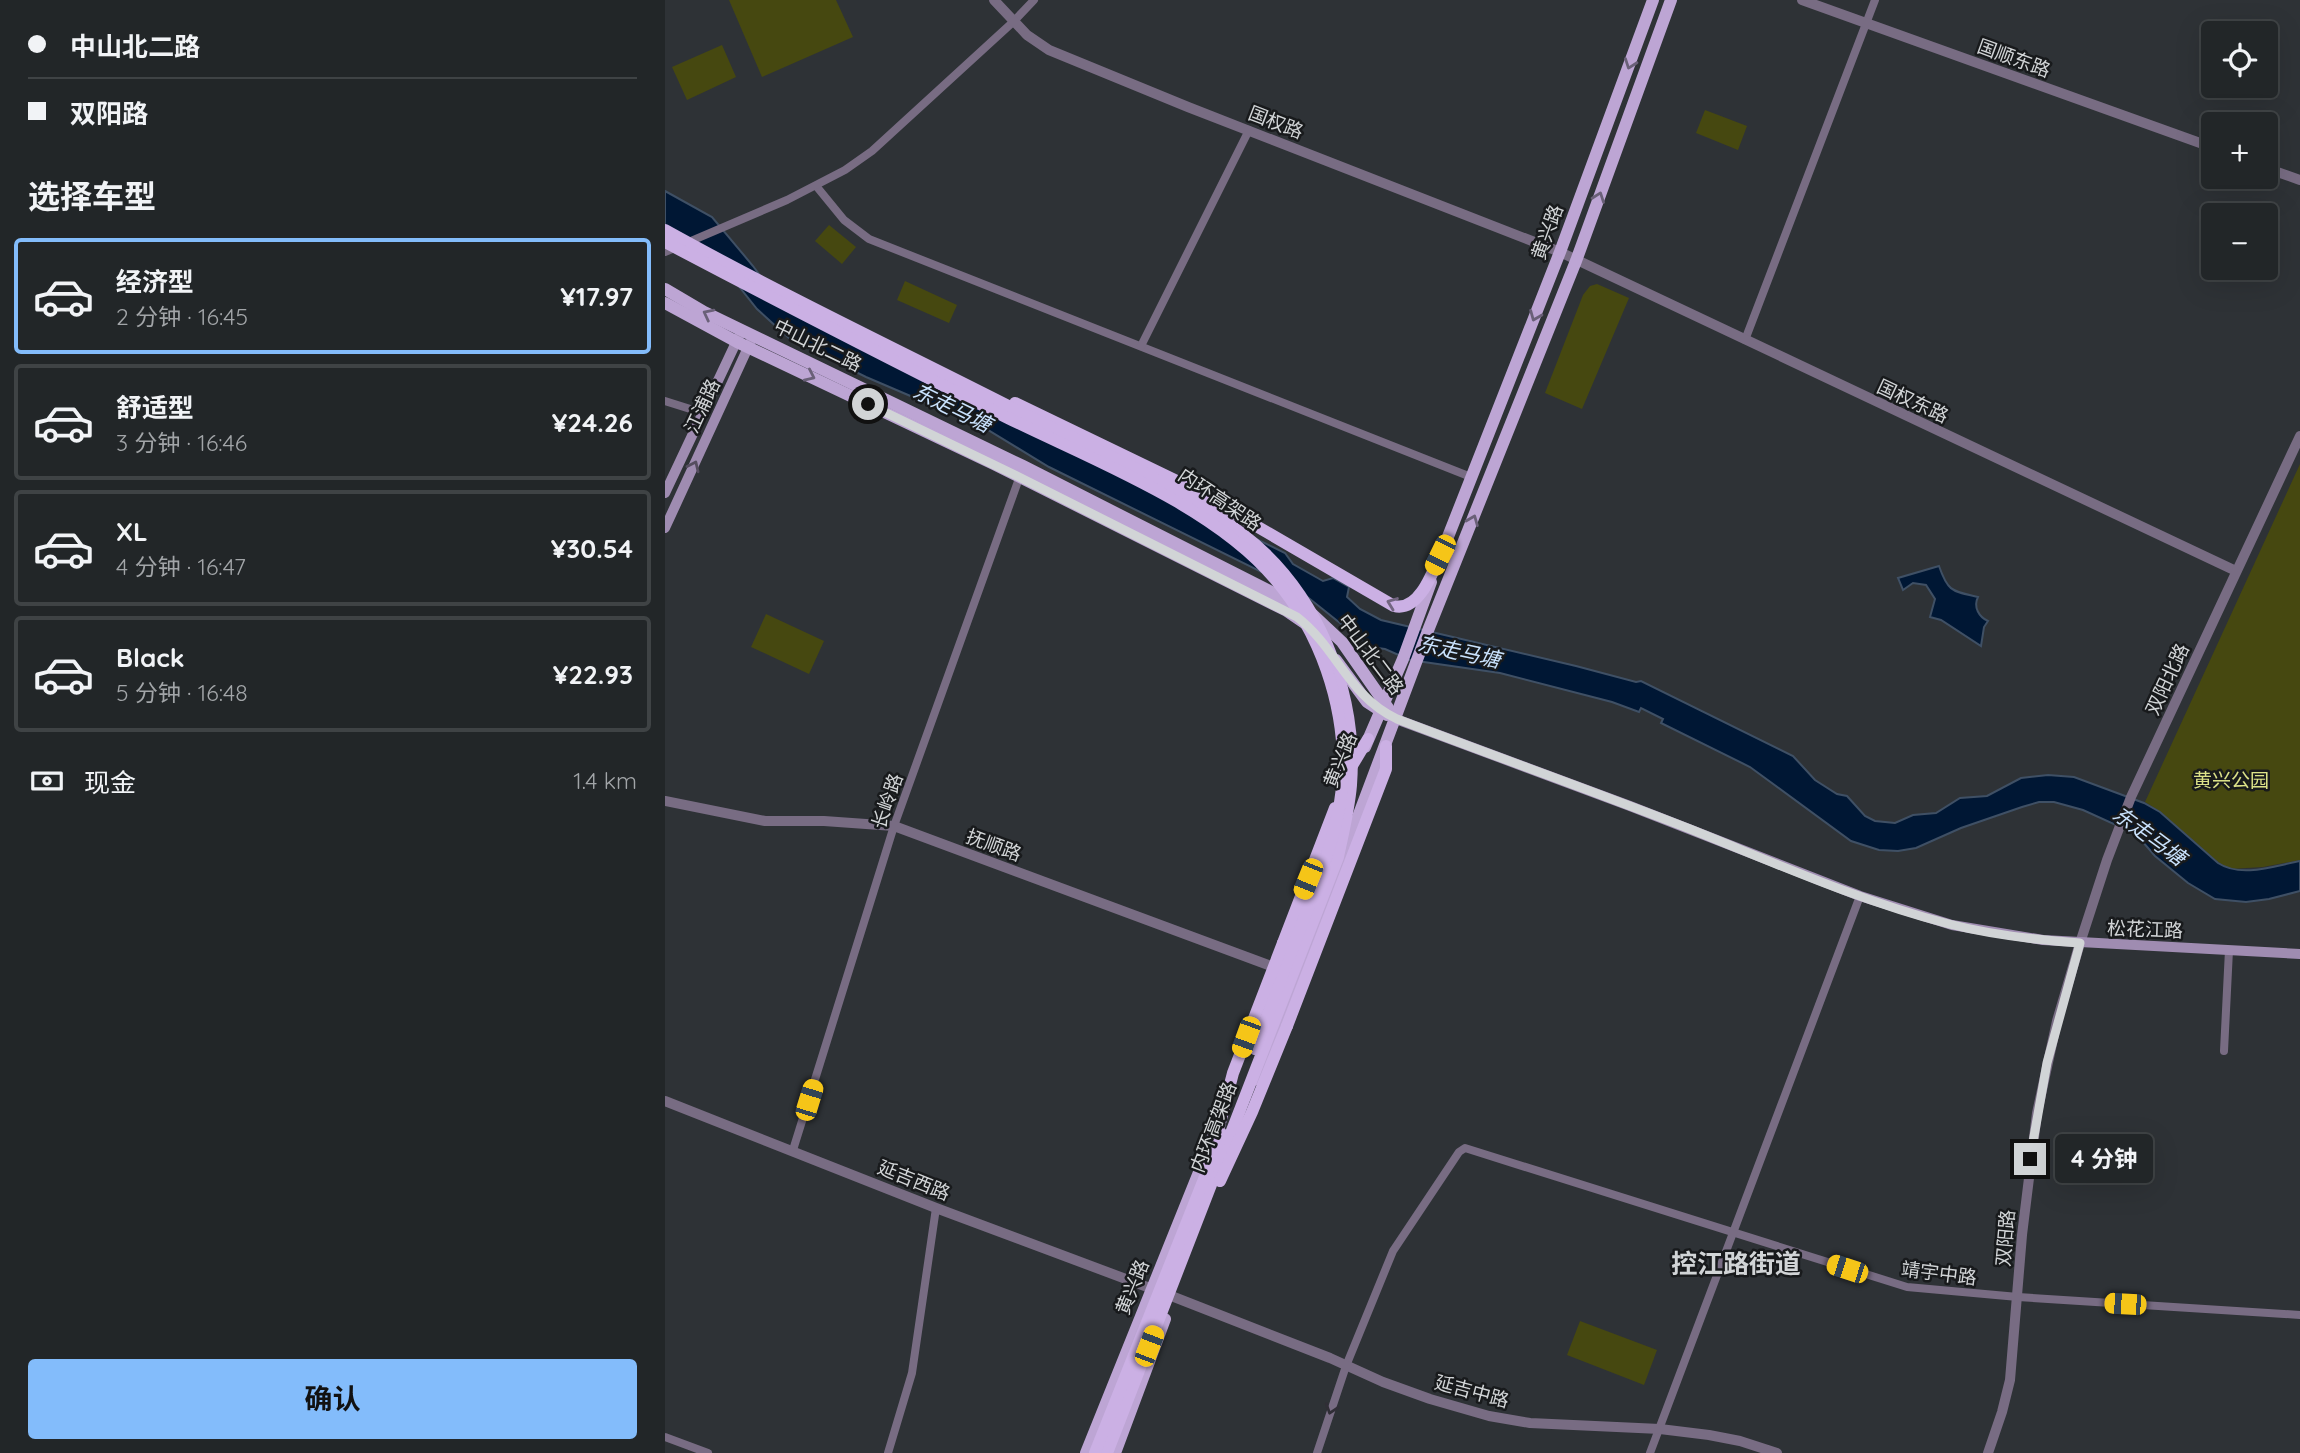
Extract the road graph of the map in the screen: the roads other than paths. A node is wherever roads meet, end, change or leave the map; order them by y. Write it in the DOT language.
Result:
graph roads {
  1 [pos="994,0"];
  2 [pos="1034,0"];
  3 [pos="1653,0"];
  4 [pos="1671,0"];
  5 [pos="1802,0"];
  6 [pos="1875,0"];
  7 [pos="1013,22"];
  8 [pos="1867,23"];
  9 [pos="1249,130"];
  10 [pos="2201,143"];
  11 [pos="2278,172"];
  12 [pos="2300,180"];
  13 [pos="817,187"];
  14 [pos="665,230"];
  15 [pos="665,242"];
  16 [pos="665,252"];
  17 [pos="1560,252"];
  18 [pos="1576,261"];
  19 [pos="665,289"];
  20 [pos="665,303"];
  21 [pos="868,335"];
  22 [pos="745,339"];
  23 [pos="1745,340"];
  24 [pos="1141,346"];
  25 [pos="665,401"];
  26 [pos="703,412"];
  27 [pos="2300,436"];
  28 [pos="1021,471"];
  29 [pos="1471,477"];
  30 [pos="665,493"];
  31 [pos="665,528"];
  32 [pos="1446,542"];
  33 [pos="2236,571"];
  34 [pos="1410,660"];
  35 [pos="1383,708"];
  36 [pos="1397,719"];
  37 [pos="1369,739"];
  38 [pos="1386,746"];
  39 [pos="665,801"];
  40 [pos="894,826"];
  41 [pos="1860,896"];
  42 [pos="2080,943"];
  43 [pos="2229,950"];
  44 [pos="2300,954"];
  45 [pos="1279,969"];
  46 [pos="1300,976"];
  47 [pos="2224,1051"];
  48 [pos="665,1101"];
  49 [pos="793,1150"];
  50 [pos="1209,1166"];
  51 [pos="936,1208"];
  52 [pos="1732,1232"];
  53 [pos="1184,1254"];
  54 [pos="1151,1289"];
  55 [pos="1174,1297"];
  56 [pos="2018,1297"];
  57 [pos="2300,1315"];
  58 [pos="1346,1366"];
  59 [pos="1660,1429"];
  60 [pos="665,1437"];
  61 [pos="708,1453"];
  62 [pos="888,1453"];
  63 [pos="1086,1453"];
  64 [pos="1095,1453"];
  65 [pos="1107,1453"];
  66 [pos="1115,1453"];
  67 [pos="1317,1453"];
  68 [pos="1650,1453"];
  69 [pos="1777,1453"];
  70 [pos="1987,1453"];
  1 -- 7 [label="street, 国权路"];
  2 -- 7 [label="street"];
  3 -- 17 [label="main road, 黄兴路, one-way"];
  18 -- 4 [label="main road, 黄兴路, one-way"];
  5 -- 8 [label="street, 国顺东路"];
  6 -- 8 [label="street"];
  7 -- 9 [label="street, 国权路"];
  7 -- 13 [label="street"];
  8 -- 10 [label="street, 国顺东路"];
  8 -- 23 [label="street"];
  9 -- 17 [label="street, 国权路"];
  9 -- 24 [label="street"];
  11 -- 12 [label="street"];
  13 -- 16 [label="street"];
  13 -- 24 [label="street"];
  14 -- 21 [label="highway, 内环高架路, bridge"];
  15 -- 50 [label="highway, 内环高架路, bridge"];
  17 -- 18 [label="street, 国权路"];
  17 -- 29 [label="main road, 黄兴路, one-way"];
  18 -- 23 [label="street, 国权东路"];
  34 -- 18 [label="main road, 黄兴路, one-way"];
  22 -- 19 [label="main road, 中山北二路, one-way"];
  20 -- 22 [label="main road, 中山北二路"];
  32 -- 21 [label="highway, one-way, bridge"];
  21 -- 53 [label="highway, 内环高架路, bridge"];
  22 -- 28 [label="main road, 中山北二路"];
  22 -- 30 [label="main road, 江浦路"];
  31 -- 22 [label="main road, 江浦路, one-way"];
  23 -- 33 [label="street, 国权东路"];
  24 -- 29 [label="street"];
  25 -- 26 [label="street"];
  27 -- 33 [label="street, 双阳北路"];
  28 -- 35 [label="main road, 中山北二路"];
  28 -- 40 [label="street, 长岭路"];
  29 -- 32 [label="main road, 黄兴路"];
  32 -- 34 [label="main road, 黄兴路"];
  33 -- 42 [label="street, 双阳北路"];
  34 -- 35 [label="main road, 黄兴路"];
  34 -- 36 [label="main road, 黄兴路"];
  35 -- 36 [label="main road, 中山北二路"];
  35 -- 37 [label="main road, 黄兴路"];
  36 -- 38 [label="main road, 黄兴路"];
  36 -- 41 [label="main road, 松花江路"];
  37 -- 45 [label="main road, 黄兴路"];
  37 -- 50 [label="highway, bridge"];
  38 -- 46 [label="main road, 黄兴路"];
  38 -- 53 [label="highway, bridge"];
  39 -- 40 [label="street, 抚顺路"];
  40 -- 45 [label="street, 抚顺路"];
  40 -- 49 [label="street, 长岭路"];
  41 -- 42 [label="main road, 松花江路"];
  41 -- 52 [label="street"];
  42 -- 43 [label="main road, 松花江路"];
  42 -- 56 [label="street, 双阳路"];
  43 -- 44 [label="main road, 松花江路"];
  43 -- 47 [label="street"];
  45 -- 46 [label="street, 抚顺路"];
  45 -- 54 [label="main road, 黄兴路"];
  46 -- 55 [label="main road, 黄兴路"];
  48 -- 49 [label="street, 延吉西路"];
  49 -- 51 [label="street, 延吉西路"];
  50 -- 64 [label="highway, 内环高架路, bridge"];
  51 -- 54 [label="street, 延吉西路"];
  51 -- 62 [label="street"];
  52 -- 56 [label="street, 靖宇中路"];
  52 -- 58 [label="street, 靖宇中路"];
  52 -- 59 [label="street"];
  53 -- 65 [label="highway, 内环高架路, bridge"];
  54 -- 55 [label="street, 延吉西路"];
  54 -- 63 [label="main road, 黄兴路"];
  55 -- 58 [label="street, 延吉中路"];
  55 -- 66 [label="main road, 黄兴路"];
  56 -- 57 [label="street, 靖宇中路"];
  56 -- 70 [label="street, 双阳路"];
  58 -- 59 [label="street, 延吉中路"];
  58 -- 67 [label="street, one-way"];
  59 -- 68 [label="street"];
  59 -- 69 [label="street, 延吉中路"];
  60 -- 61 [label="street"];
}
